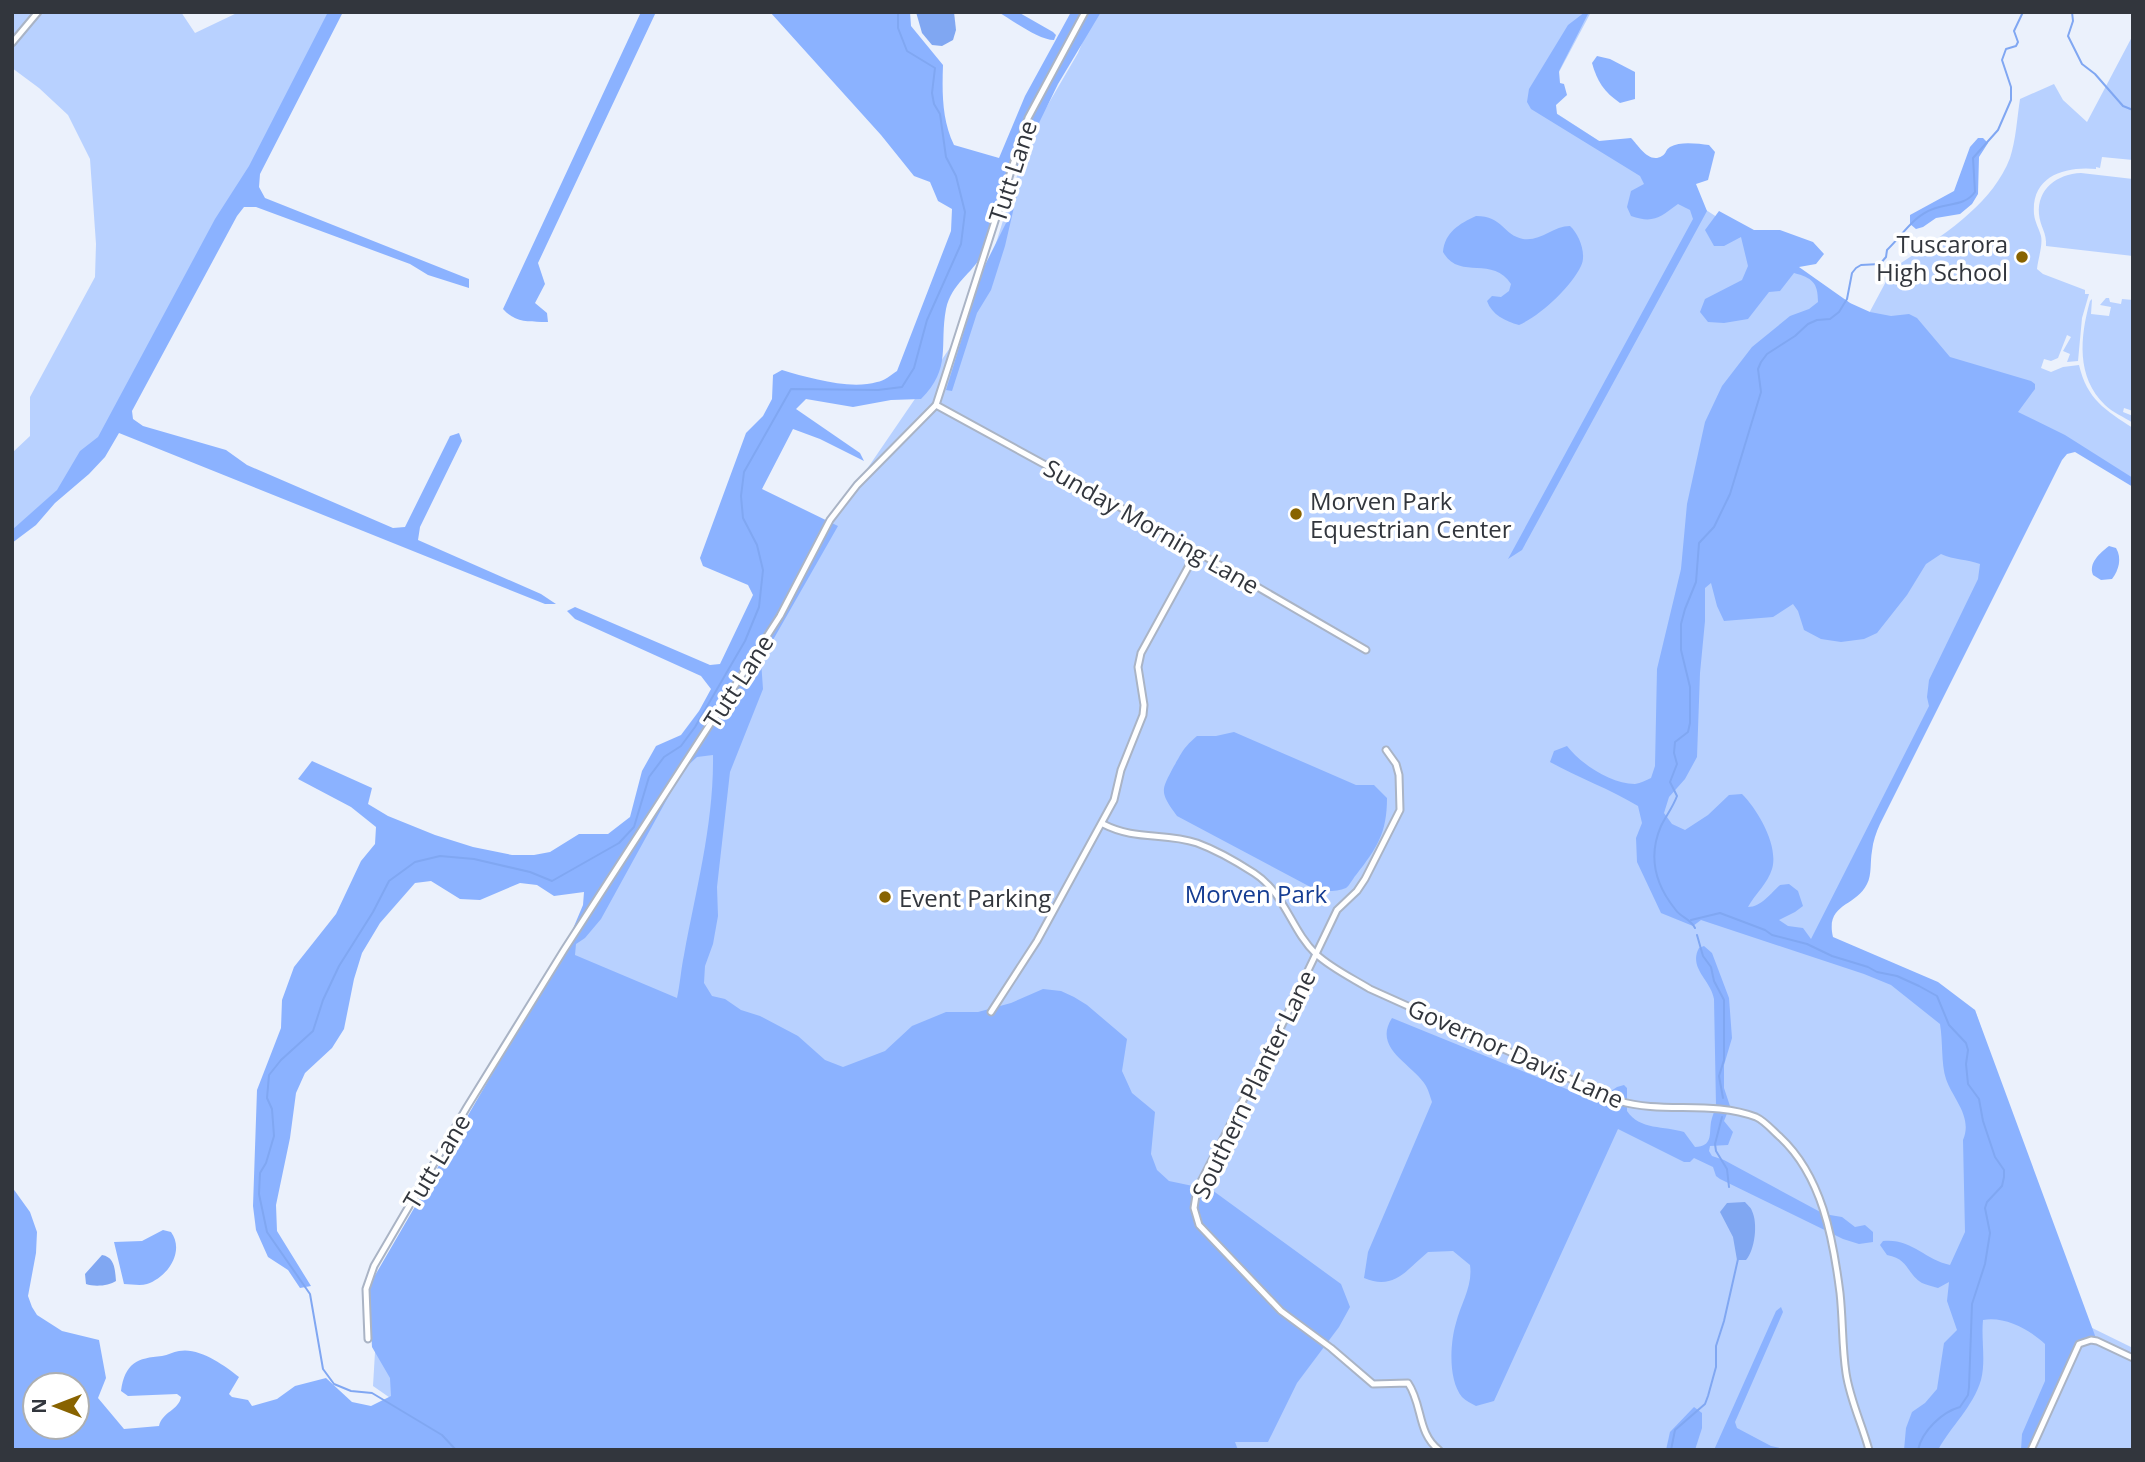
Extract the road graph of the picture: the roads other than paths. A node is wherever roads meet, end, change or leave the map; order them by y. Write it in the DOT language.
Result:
graph roads {
  1 [pos="38,12"];
  2 [pos="1085,12"];
  3 [pos="12,43"];
  4 [pos="936,405"];
  5 [pos="1197,551"];
  6 [pos="1366,650"];
  7 [pos="1386,750"];
  8 [pos="1102,824"];
  9 [pos="1316,954"];
  10 [pos="991,1012"];
  11 [pos="368,1339"];
  12 [pos="2133,1358"];
  13 [pos="1439,1450"];
  14 [pos="1869,1450"];
  15 [pos="2031,1450"];
  1 -- 3 [label="street"];
  2 -- 4 [label="street, Tutt Lane"];
  4 -- 5 [label="street, Sunday Morning Lane"];
  4 -- 11 [label="street, Tutt Lane"];
  5 -- 6 [label="street, Sunday Morning Lane"];
  5 -- 8 [label="street"];
  7 -- 9 [label="street, Southern Planter Lane"];
  8 -- 9 [label="street, Governor Davis Lane"];
  8 -- 10 [label="street"];
  9 -- 13 [label="street, Southern Planter Lane"];
  9 -- 14 [label="street, Governor Davis Lane"];
  12 -- 15 [label="street"];
}
